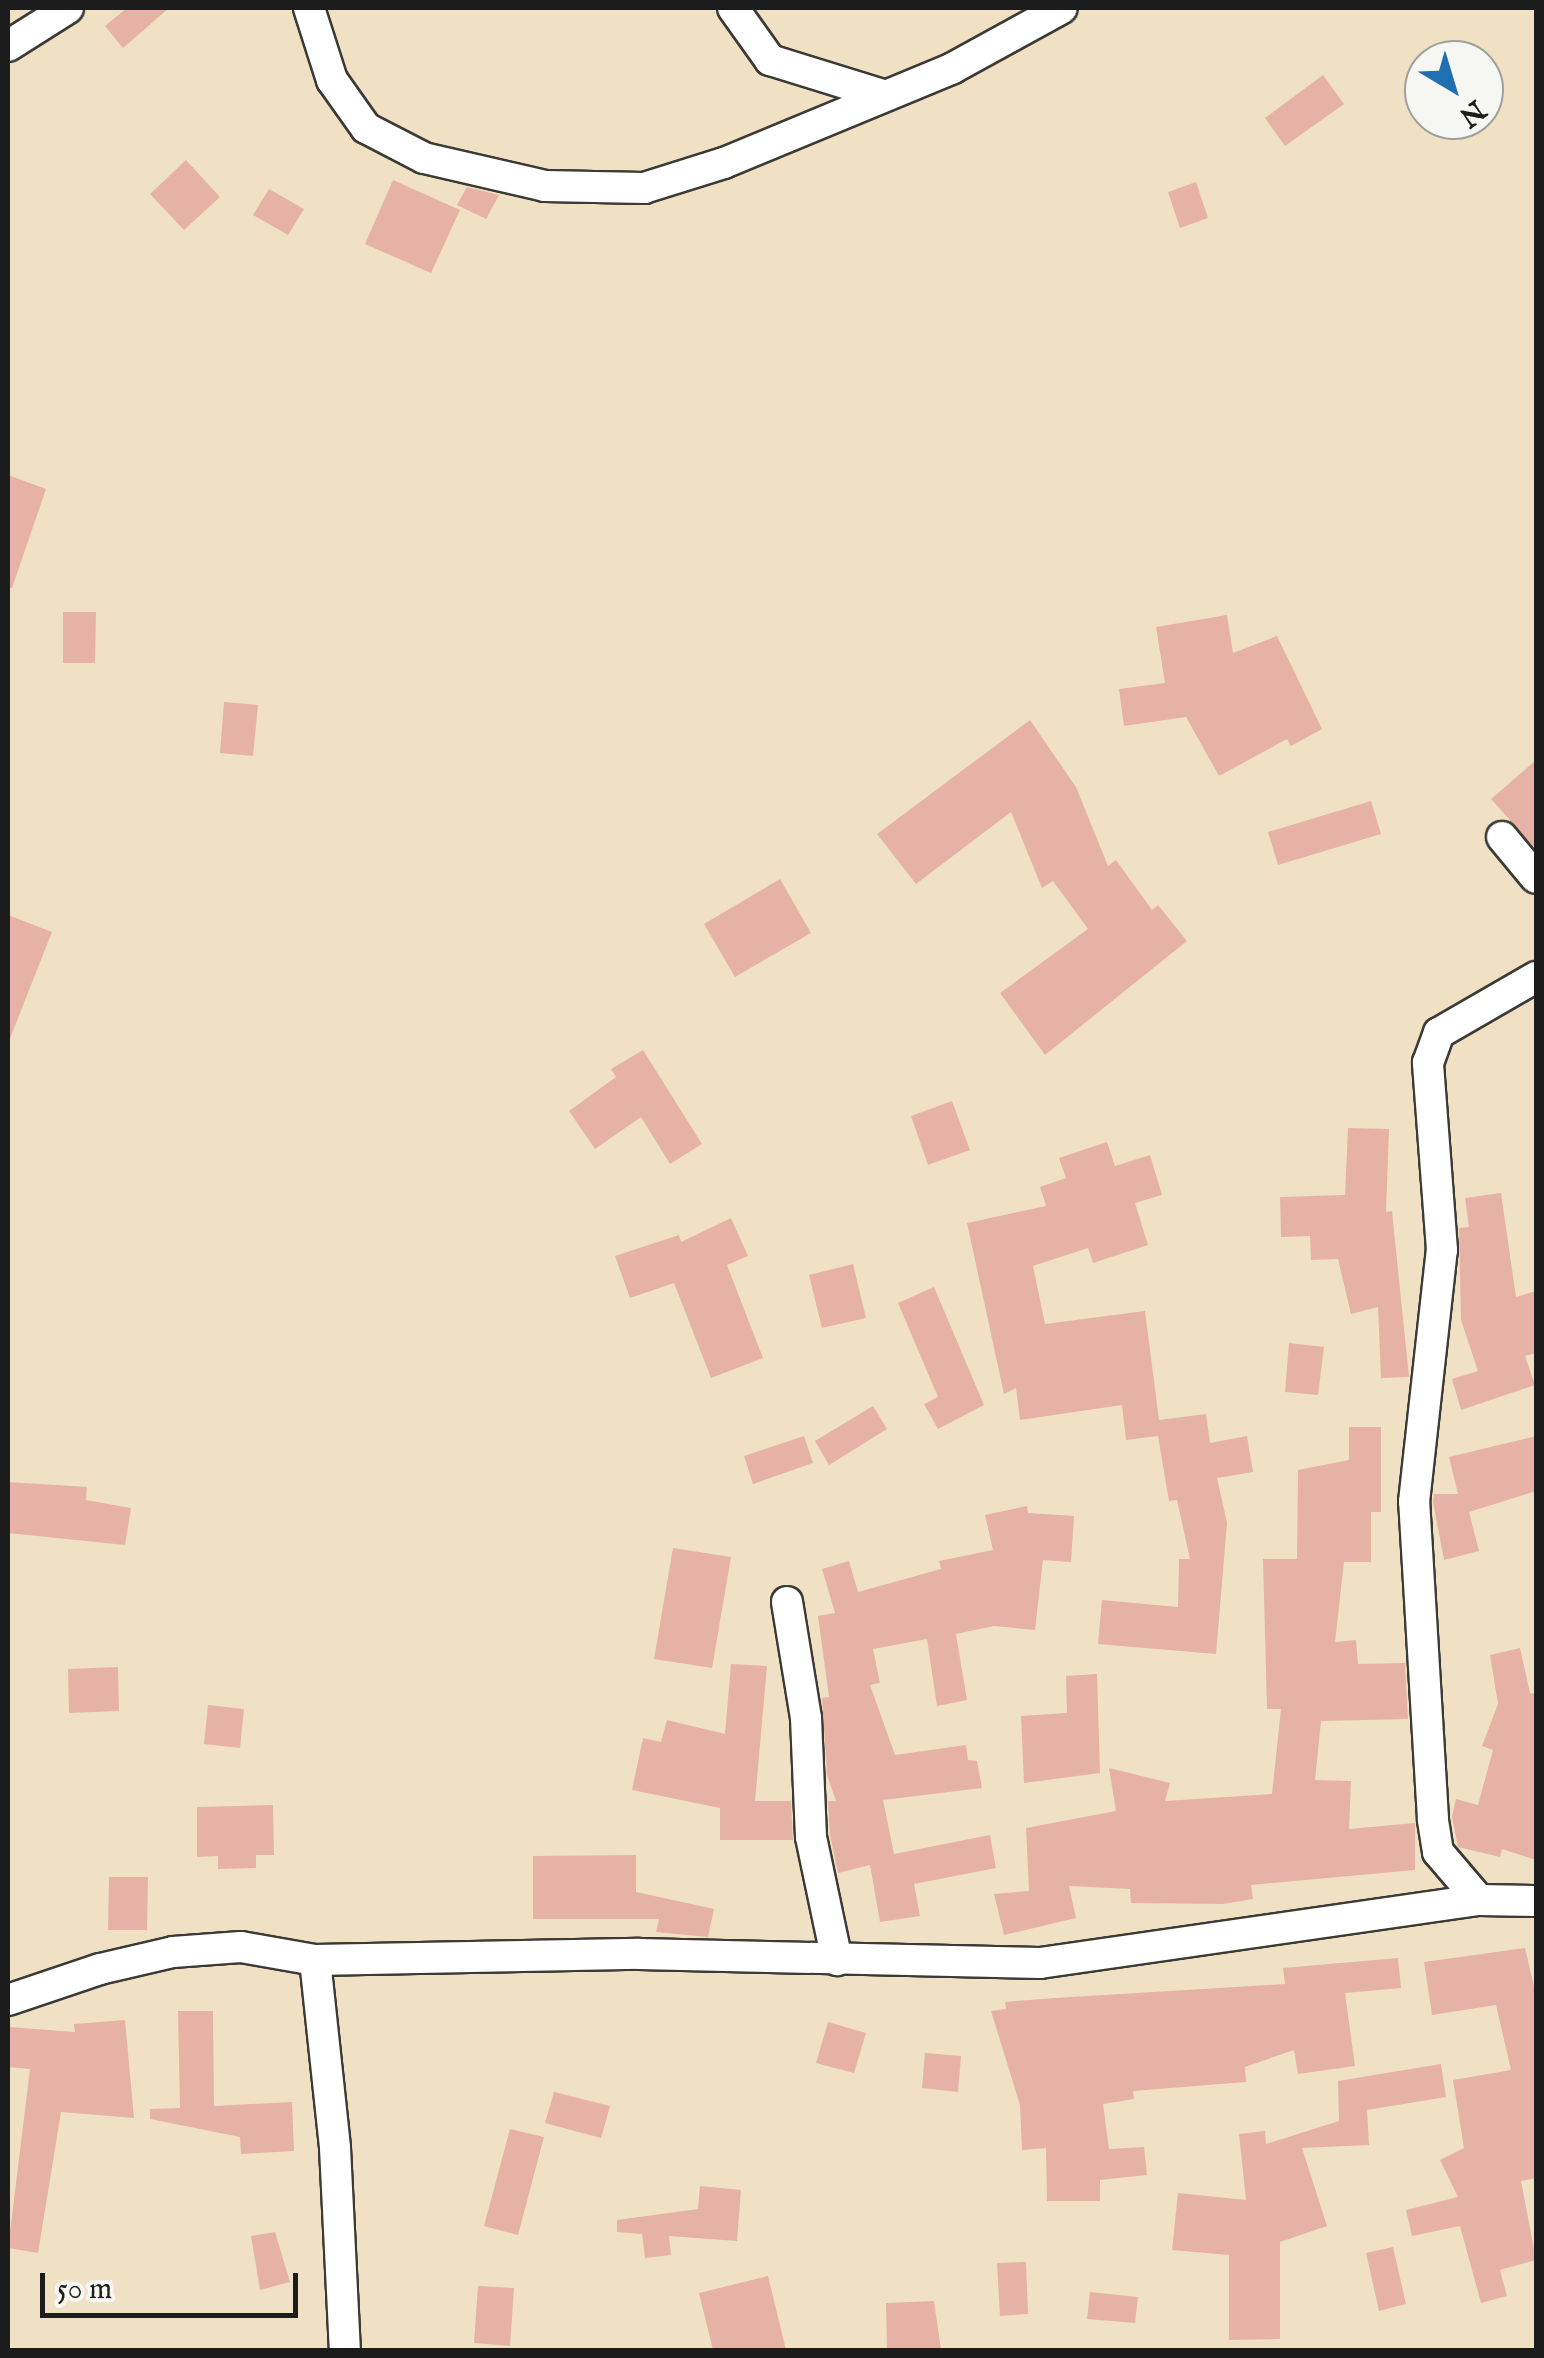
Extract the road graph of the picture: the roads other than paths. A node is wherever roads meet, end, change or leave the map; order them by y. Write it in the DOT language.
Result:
graph roads {
  1 [pos="68,8"];
  2 [pos="309,8"];
  3 [pos="733,8"];
  4 [pos="1062,8"];
  5 [pos="8,46"];
  6 [pos="880,94"];
  7 [pos="1502,838"];
  8 [pos="1536,878"];
  9 [pos="1536,977"];
  10 [pos="787,1602"];
  11 [pos="1480,1900"];
  12 [pos="1536,1901"];
  13 [pos="315,1960"];
  14 [pos="837,1960"];
  15 [pos="8,2000"];
  16 [pos="345,2350"];
  1 -- 5 [label="street"];
  2 -- 6 [label="street"];
  3 -- 6 [label="street"];
  4 -- 6 [label="street"];
  7 -- 8 [label="street"];
  9 -- 11 [label="street"];
  10 -- 14 [label="street"];
  11 -- 12 [label="street"];
  11 -- 14 [label="street"];
  13 -- 14 [label="street"];
  13 -- 15 [label="street"];
  13 -- 16 [label="street"];
}
